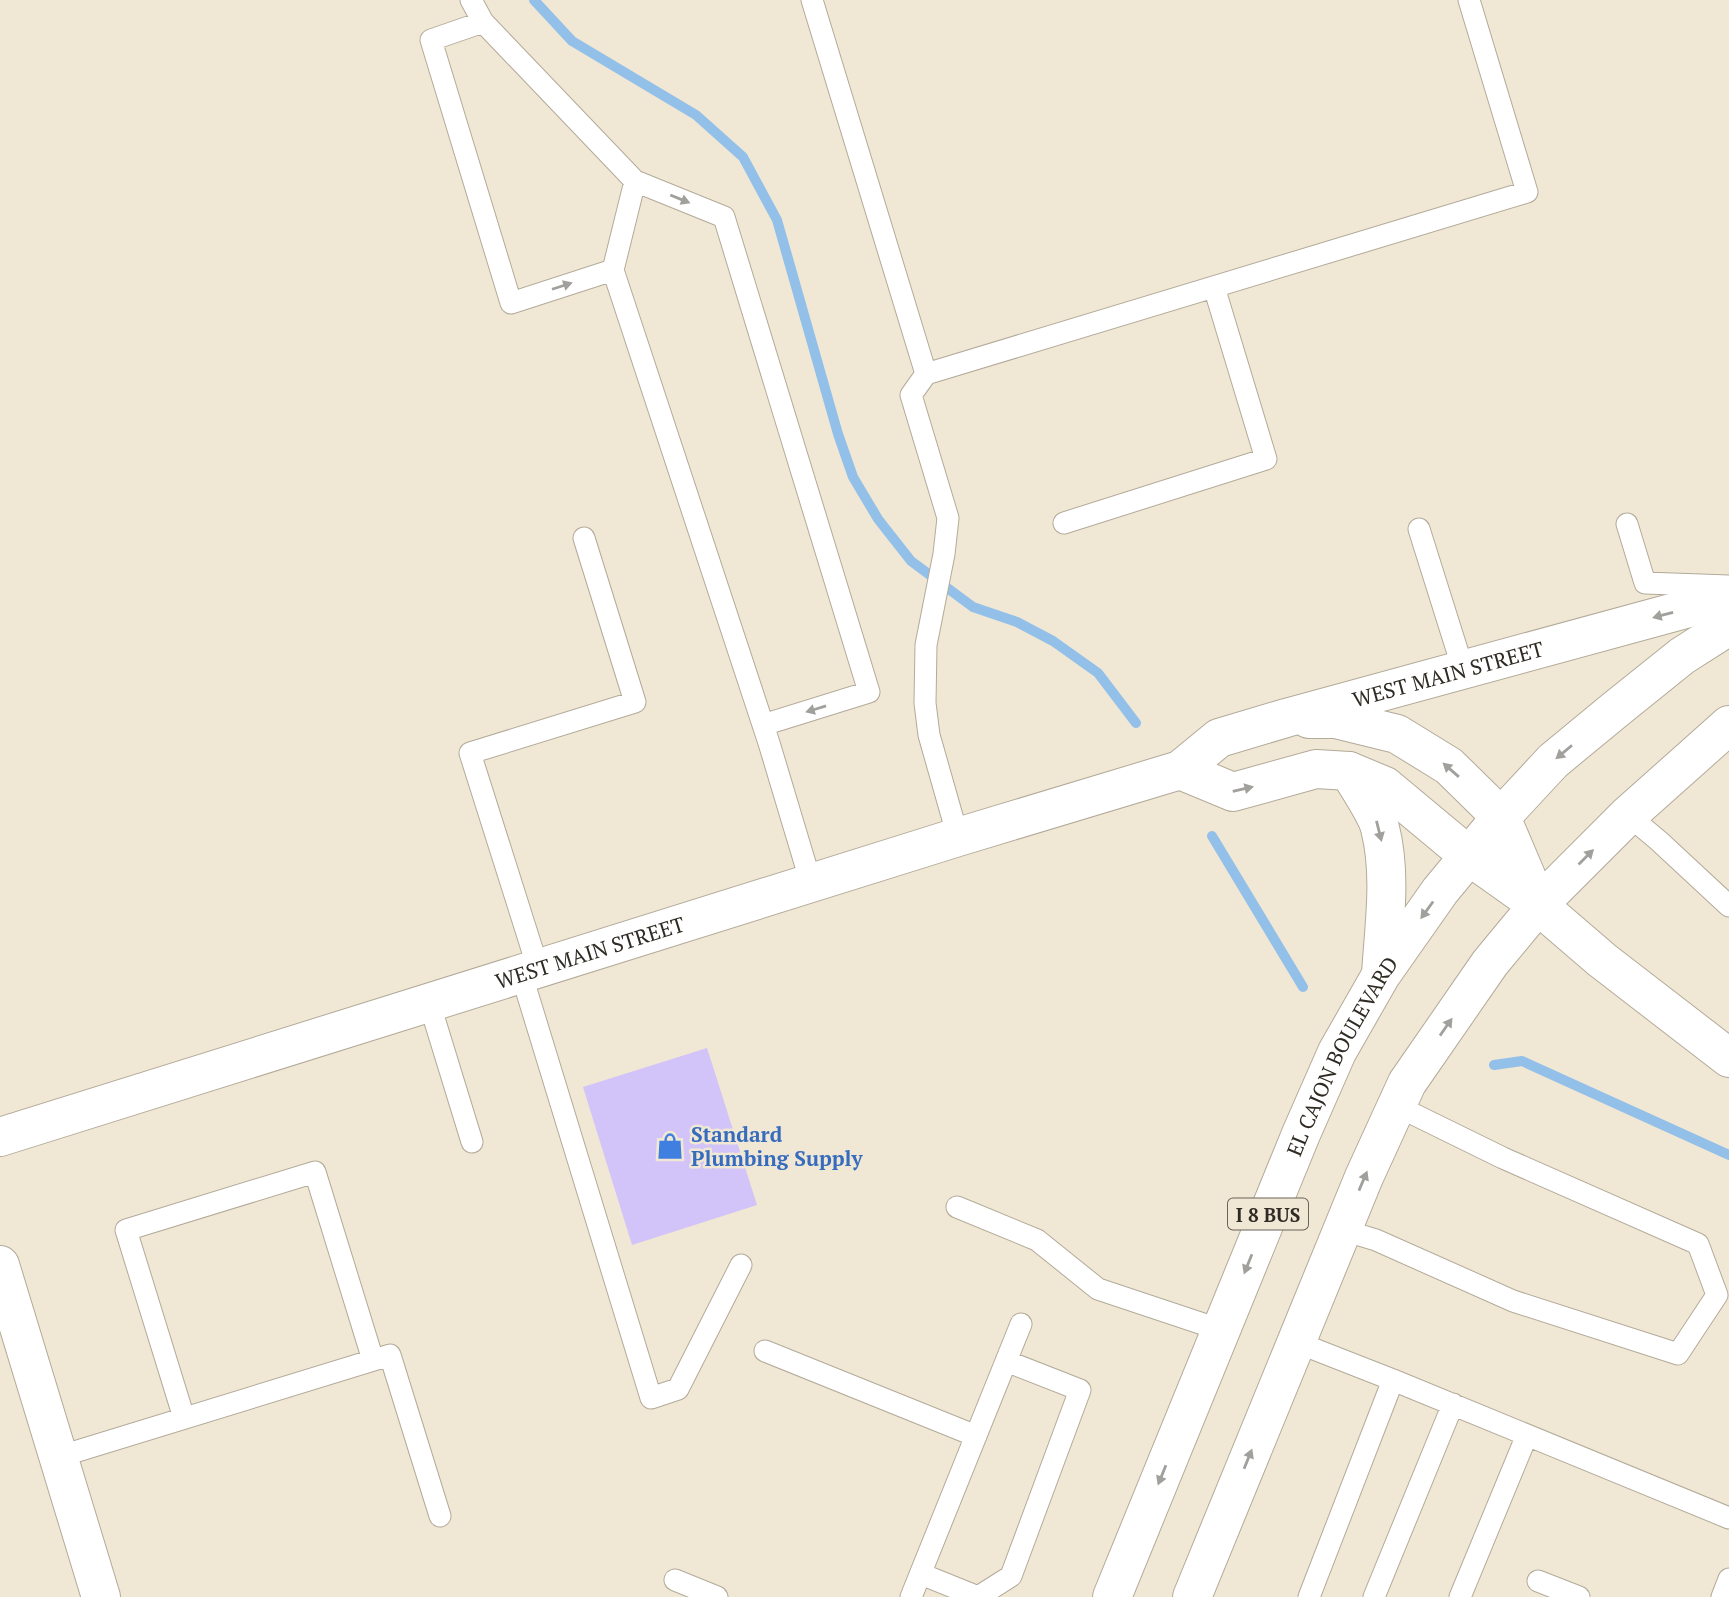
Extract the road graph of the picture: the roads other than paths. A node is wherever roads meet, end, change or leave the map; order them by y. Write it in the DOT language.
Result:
graph roads {
  1 [pos="471,0"];
  2 [pos="812,0"];
  3 [pos="1469,0"];
  4 [pos="483,22"];
  5 [pos="635,181"];
  6 [pos="613,270"];
  7 [pos="1214,287"];
  8 [pos="926,374"];
  9 [pos="1064,523"];
  10 [pos="1627,524"];
  11 [pos="1419,529"];
  12 [pos="584,538"];
  13 [pos="1729,586"];
  14 [pos="1729,600"];
  15 [pos="1729,626"];
  16 [pos="1463,669"];
  17 [pos="1286,718"];
  18 [pos="763,725"];
  19 [pos="1729,725"];
  20 [pos="1180,770"];
  21 [pos="1349,771"];
  22 [pos="1628,815"];
  23 [pos="1501,817"];
  24 [pos="958,837"];
  25 [pos="1469,856"];
  26 [pos="811,883"];
  27 [pos="1538,905"];
  28 [pos="1729,905"];
  29 [pos="530,971"];
  30 [pos="1381,975"];
  31 [pos="429,1002"];
  32 [pos="1729,1058"];
  33 [pos="1397,1107"];
  34 [pos="0,1137"];
  35 [pos="472,1142"];
  36 [pos="957,1207"];
  37 [pos="1343,1230"];
  38 [pos="0,1265"];
  39 [pos="741,1265"];
  40 [pos="1021,1324"];
  41 [pos="1221,1331"];
  42 [pos="1296,1342"];
  43 [pos="765,1351"];
  44 [pos="373,1360"];
  45 [pos="1006,1361"];
  46 [pos="1393,1380"];
  47 [pos="1452,1404"];
  48 [pos="184,1418"];
  49 [pos="1527,1435"];
  50 [pos="976,1436"];
  51 [pos="58,1457"];
  52 [pos="440,1516"];
  53 [pos="1729,1518"];
  54 [pos="921,1574"];
  55 [pos="1729,1579"];
  56 [pos="675,1580"];
  57 [pos="1538,1581"];
  58 [pos="101,1597"];
  59 [pos="717,1597"];
  60 [pos="911,1597"];
  61 [pos="1112,1597"];
  62 [pos="1192,1597"];
  63 [pos="1309,1597"];
  64 [pos="1374,1597"];
  65 [pos="1460,1597"];
  66 [pos="1579,1597"];
  67 [pos="1722,1597"];
  1 -- 4 [label="lane"];
  2 -- 8 [label="lane"];
  3 -- 7 [label="lane"];
  4 -- 5 [label="lane"];
  4 -- 6 [label="lane, one-way"];
  5 -- 6 [label="lane"];
  5 -- 18 [label="lane, one-way"];
  6 -- 18 [label="lane"];
  7 -- 8 [label="lane"];
  7 -- 9 [label="lane"];
  8 -- 24 [label="lane"];
  10 -- 13 [label="lane"];
  11 -- 16 [label="lane"];
  12 -- 29 [label="lane"];
  14 -- 16 [label="main road, WEST MAIN STREET, one-way"];
  15 -- 23 [label="main road, EL CAJON BOULEVARD / I 8 BUS, one-way"];
  16 -- 17 [label="main road, WEST MAIN STREET"];
  17 -- 20 [label="main road, WEST MAIN STREET"];
  23 -- 17 [label="main road, one-way"];
  18 -- 26 [label="lane"];
  19 -- 22 [label="main road"];
  20 -- 21 [label="main road, one-way"];
  20 -- 24 [label="main road, WEST MAIN STREET"];
  21 -- 25 [label="main road"];
  21 -- 30 [label="main road, one-way"];
  27 -- 22 [label="main road, one-way"];
  22 -- 28 [label="lane"];
  23 -- 25 [label="main road, EL CAJON BOULEVARD / I 8 BUS"];
  23 -- 27 [label="main road"];
  24 -- 26 [label="main road, WEST MAIN STREET"];
  25 -- 27 [label="main road"];
  25 -- 30 [label="main road, EL CAJON BOULEVARD / I 8 BUS, one-way"];
  26 -- 29 [label="main road, WEST MAIN STREET"];
  27 -- 32 [label="main road"];
  33 -- 27 [label="main road, one-way"];
  29 -- 31 [label="main road, WEST MAIN STREET"];
  29 -- 39 [label="lane"];
  30 -- 41 [label="main road, EL CAJON BOULEVARD / I 8 BUS, one-way"];
  31 -- 34 [label="main road, WEST MAIN STREET"];
  31 -- 35 [label="lane"];
  37 -- 33 [label="main road, one-way"];
  33 -- 37 [label="lane"];
  36 -- 41 [label="lane"];
  37 -- 42 [label="main road"];
  38 -- 51 [label="main road"];
  40 -- 45 [label="lane"];
  41 -- 61 [label="main road, EL CAJON BOULEVARD / I 8 BUS, one-way"];
  42 -- 46 [label="lane"];
  62 -- 42 [label="main road, one-way"];
  43 -- 50 [label="lane"];
  44 -- 48 [label="lane"];
  44 -- 48 [label="lane"];
  44 -- 52 [label="lane"];
  45 -- 50 [label="lane"];
  45 -- 54 [label="lane"];
  46 -- 47 [label="lane"];
  46 -- 63 [label="lane"];
  47 -- 49 [label="lane"];
  47 -- 64 [label="lane"];
  48 -- 51 [label="lane"];
  49 -- 53 [label="lane"];
  49 -- 65 [label="lane"];
  50 -- 54 [label="lane"];
  51 -- 58 [label="main road"];
  54 -- 60 [label="lane"];
  55 -- 67 [label="lane"];
  56 -- 59 [label="lane"];
  57 -- 66 [label="lane"];
}
